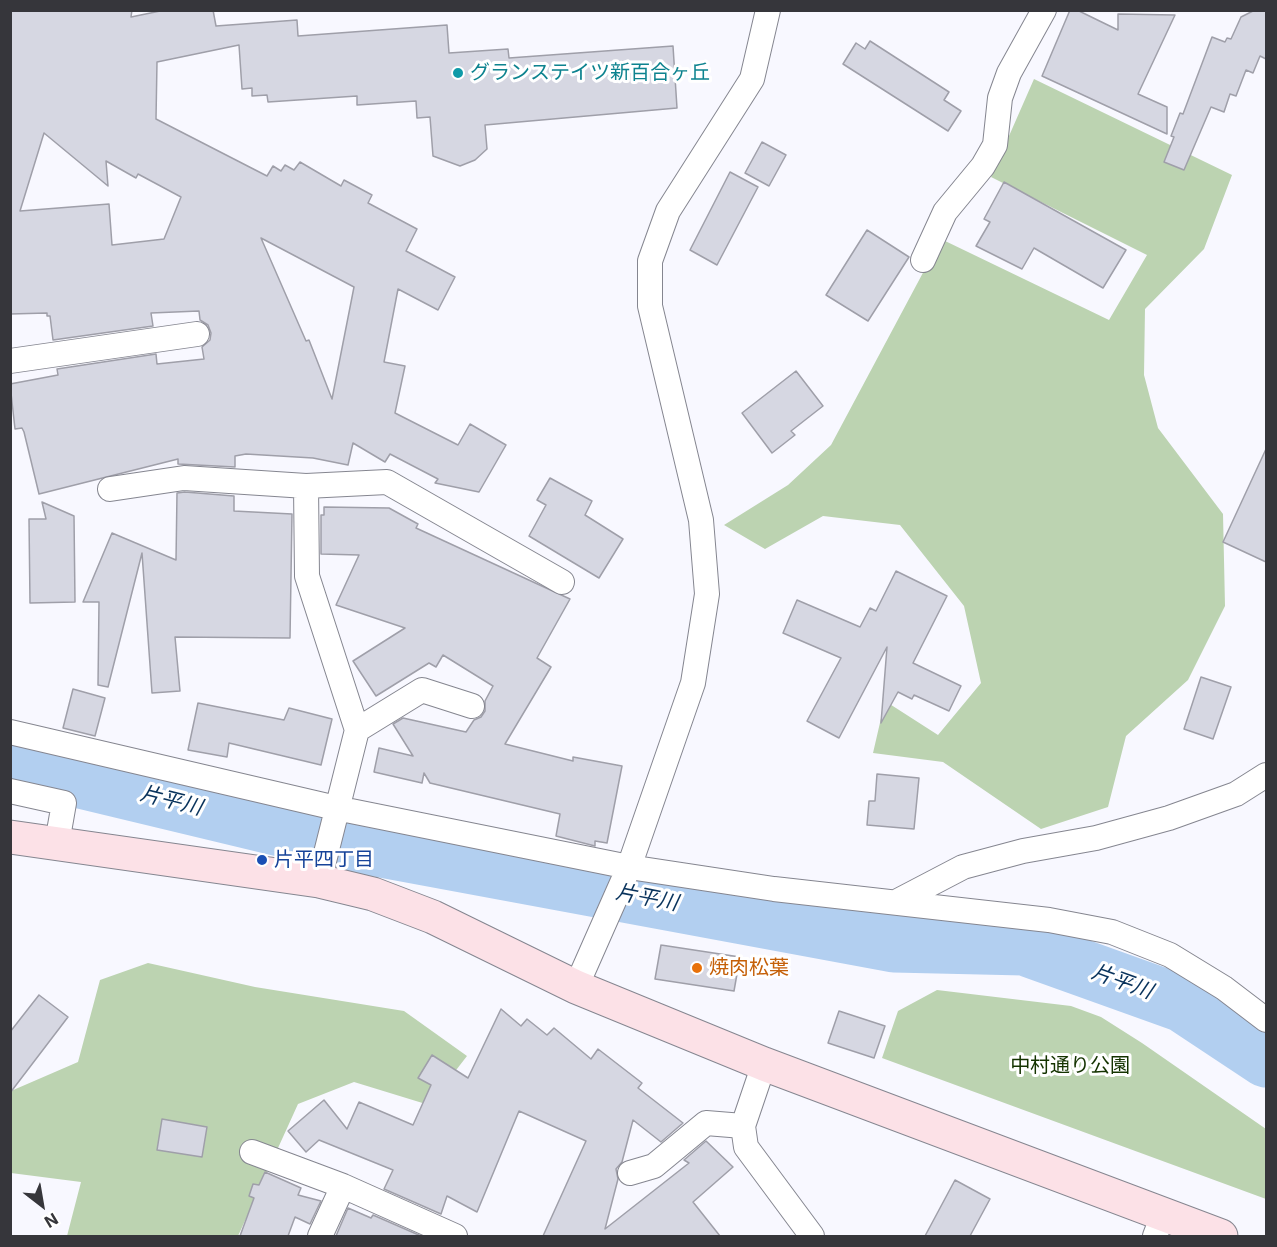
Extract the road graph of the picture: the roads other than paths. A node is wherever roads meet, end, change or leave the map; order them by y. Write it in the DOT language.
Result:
graph roads {
  1 [pos="768,10"];
  2 [pos="1044,10"];
  3 [pos="923,260"];
  4 [pos="197,334"];
  5 [pos="10,361"];
  6 [pos="306,486"];
  7 [pos="110,489"];
  8 [pos="562,582"];
  9 [pos="472,706"];
  10 [pos="357,730"];
  11 [pos="10,732"];
  12 [pos="1266,775"];
  13 [pos="10,791"];
  14 [pos="336,808"];
  15 [pos="10,837"];
  16 [pos="57,843"];
  17 [pos="629,867"];
  18 [pos="321,872"];
  19 [pos="896,902"];
  20 [pos="576,987"];
  21 [pos="1266,1020"];
  22 [pos="764,1064"];
  23 [pos="743,1126"];
  24 [pos="252,1152"];
  25 [pos="630,1173"];
  26 [pos="343,1186"];
  27 [pos="1159,1226"];
  28 [pos="320,1236"];
  29 [pos="455,1236"];
  30 [pos="812,1236"];
  31 [pos="1221,1236"];
  1 -- 17 [label="street"];
  2 -- 3 [label="street"];
  4 -- 5 [label="street"];
  6 -- 7 [label="street"];
  6 -- 8 [label="street"];
  6 -- 10 [label="street"];
  9 -- 10 [label="street"];
  10 -- 14 [label="street"];
  11 -- 14 [label="street"];
  12 -- 19 [label="street"];
  13 -- 16 [label="street"];
  14 -- 17 [label="street"];
  14 -- 18 [label="street"];
  15 -- 16 [label="main road"];
  16 -- 18 [label="main road"];
  17 -- 19 [label="street"];
  17 -- 20 [label="street"];
  18 -- 20 [label="main road"];
  19 -- 21 [label="street"];
  20 -- 22 [label="main road"];
  22 -- 23 [label="street"];
  22 -- 27 [label="main road"];
  23 -- 25 [label="street"];
  23 -- 30 [label="street"];
  24 -- 26 [label="street"];
  26 -- 28 [label="street"];
  26 -- 29 [label="street"];
  27 -- 31 [label="main road"];
}
